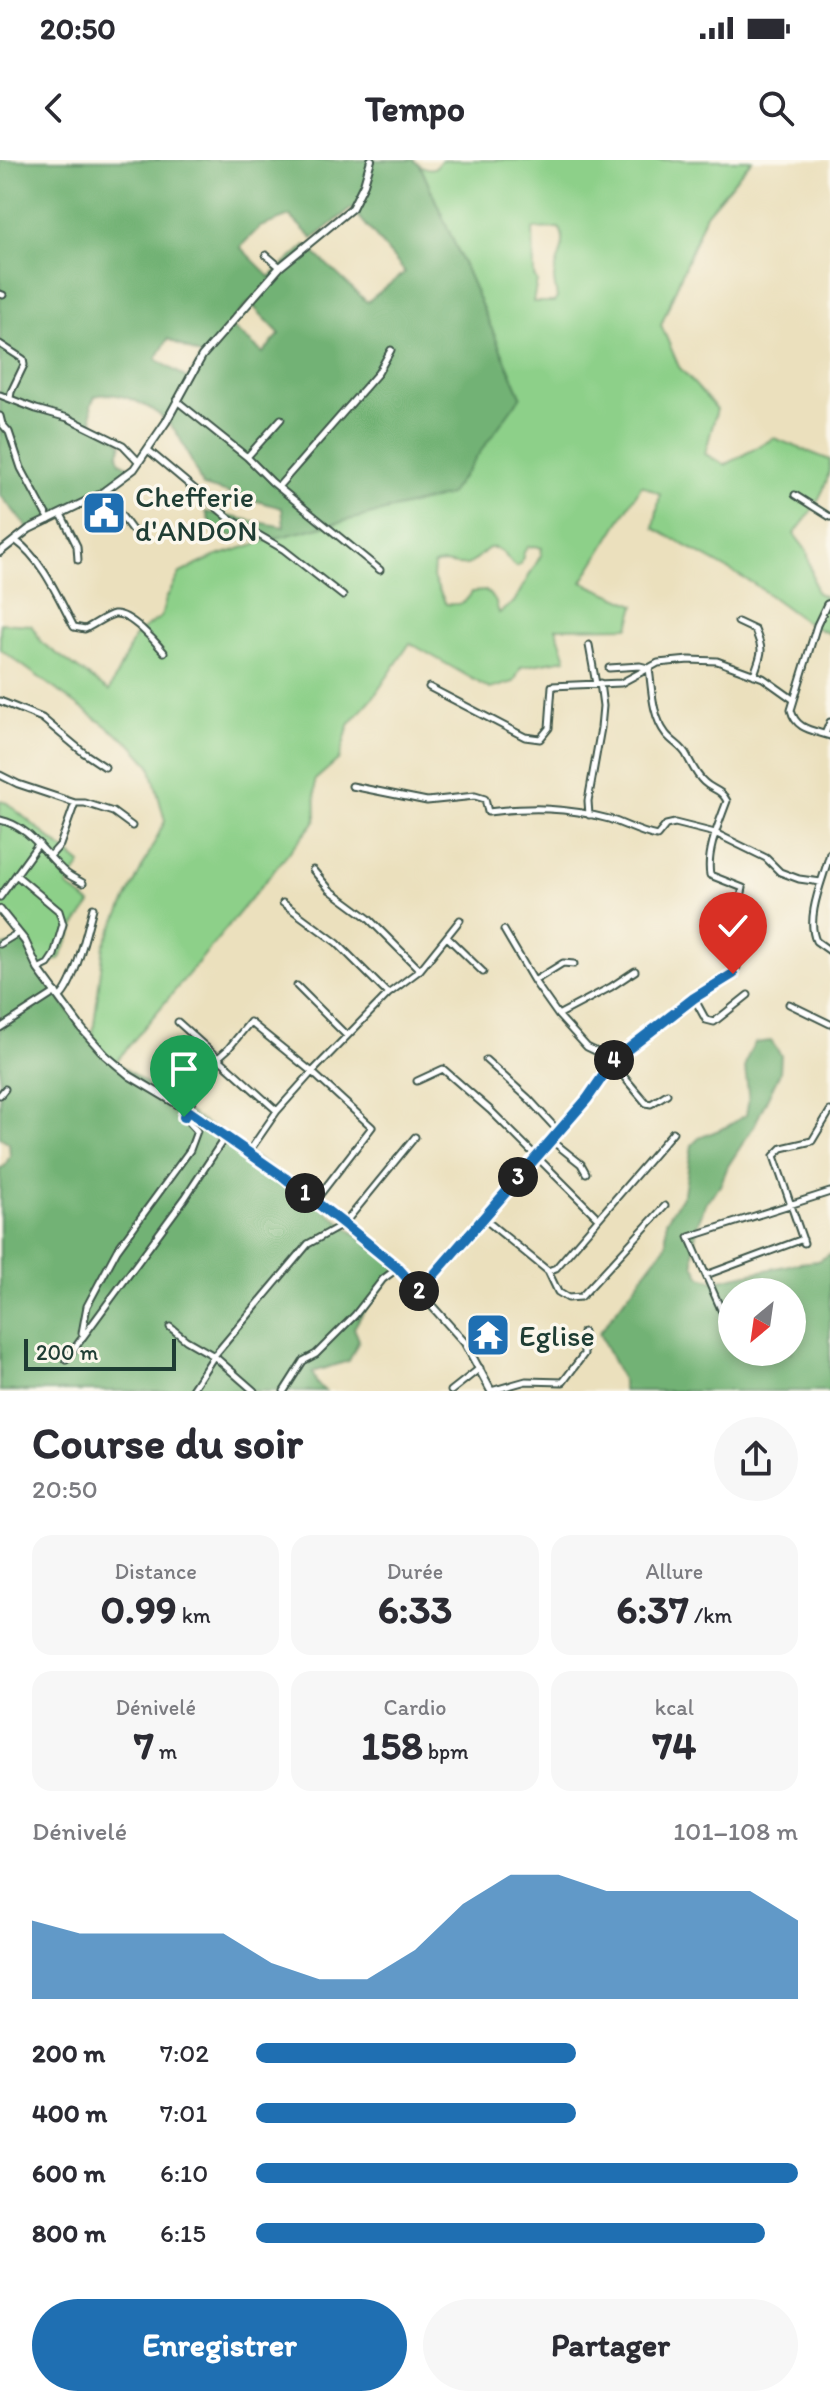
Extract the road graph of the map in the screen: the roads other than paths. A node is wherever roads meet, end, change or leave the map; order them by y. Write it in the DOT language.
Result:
graph roads {
  1 [pos="371,160"];
  2 [pos="266,255"];
  3 [pos="280,267"];
  4 [pos="0,344"];
  5 [pos="391,350"];
  6 [pos="0,395"];
  7 [pos="10,398"];
  8 [pos="177,401"];
  9 [pos="0,416"];
  10 [pos="281,419"];
  11 [pos="1,424"];
  12 [pos="148,450"];
  13 [pos="247,457"];
  14 [pos="140,463"];
  15 [pos="278,487"];
  16 [pos="104,492"];
  17 [pos="795,495"];
  18 [pos="61,514"];
  19 [pos="830,517"];
  20 [pos="49,520"];
  21 [pos="132,530"];
  22 [pos="15,540"];
  23 [pos="0,552"];
  24 [pos="78,560"];
  25 [pos="380,570"];
  26 [pos="343,596"];
  27 [pos="830,603"];
  28 [pos="738,622"];
  29 [pos="589,645"];
  30 [pos="164,652"];
  31 [pos="609,668"];
  32 [pos="649,668"];
  33 [pos="754,675"];
  34 [pos="598,684"];
  35 [pos="429,687"];
  36 [pos="797,688"];
  37 [pos="786,693"];
  38 [pos="794,700"];
  39 [pos="0,701"];
  40 [pos="830,722"];
  41 [pos="828,735"];
  42 [pos="105,767"];
  43 [pos="0,775"];
  44 [pos="352,786"];
  45 [pos="75,803"];
  46 [pos="589,815"];
  47 [pos="0,820"];
  48 [pos="132,826"];
  49 [pos="715,833"];
  50 [pos="39,843"];
  51 [pos="830,853"];
  52 [pos="51,855"];
  53 [pos="313,870"];
  54 [pos="16,875"];
  55 [pos="821,882"];
  56 [pos="83,883"];
  57 [pos="0,897"];
  58 [pos="283,903"];
  59 [pos="93,908"];
  60 [pos="0,910"];
  61 [pos="460,920"];
  62 [pos="504,930"];
  63 [pos="18,933"];
  64 [pos="447,937"];
  65 [pos="0,944"];
  66 [pos="830,951"];
  67 [pos="574,964"];
  68 [pos="38,969"];
  69 [pos="420,970"];
  70 [pos="635,971"];
  71 [pos="483,972"];
  72 [pos="534,981"];
  73 [pos="297,986"];
  74 [pos="388,994"];
  75 [pos="58,995"];
  76 [pos="748,995"];
  77 [pos="694,998"];
  78 [pos="789,1004"];
  79 [pos="558,1015"];
  80 [pos="178,1022"];
  81 [pos="830,1024"];
  82 [pos="0,1028"];
  83 [pos="347,1036"];
  84 [pos="219,1057"];
  85 [pos="486,1060"];
  86 [pos="614,1060"];
  87 [pos="312,1072"];
  88 [pos="417,1081"];
  89 [pos="667,1094"];
  90 [pos="187,1110"];
  91 [pos="277,1111"];
  92 [pos="830,1111"];
  93 [pos="559,1132"];
  94 [pos="673,1132"];
  95 [pos="225,1137"];
  96 [pos="415,1137"];
  97 [pos="551,1140"];
  98 [pos="248,1154"];
  99 [pos="537,1156"];
  100 [pos="586,1173"];
  101 [pos="830,1192"];
  102 [pos="315,1201"];
  103 [pos="791,1202"];
  104 [pos="665,1206"];
  105 [pos="483,1218"];
  106 [pos="598,1218"];
  107 [pos="344,1224"];
  108 [pos="398,1268"];
  109 [pos="548,1271"];
  110 [pos="706,1275"];
  111 [pos="419,1292"];
  112 [pos="718,1303"];
  113 [pos="170,1327"];
  114 [pos="583,1332"];
  115 [pos="82,1333"];
  116 [pos="214,1356"];
  117 [pos="66,1360"];
  118 [pos="480,1368"];
  119 [pos="191,1391"];
  120 [pos="254,1391"];
  121 [pos="284,1391"];
  122 [pos="451,1391"];
  123 [pos="491,1391"];
  1 -- 3 [label="street"];
  2 -- 3 [label="street"];
  3 -- 8 [label="street"];
  4 -- 7 [label="street"];
  5 -- 15 [label="street"];
  6 -- 7 [label="street"];
  7 -- 14 [label="street"];
  8 -- 12 [label="street"];
  8 -- 13 [label="street"];
  9 -- 11 [label="street"];
  10 -- 13 [label="street"];
  11 -- 20 [label="street"];
  12 -- 14 [label="street"];
  12 -- 26 [label="street"];
  13 -- 15 [label="street"];
  14 -- 16 [label="street"];
  15 -- 25 [label="street"];
  16 -- 18 [label="street"];
  16 -- 21 [label="street"];
  17 -- 19 [label="street"];
  18 -- 20 [label="street"];
  18 -- 24 [label="street"];
  20 -- 22 [label="street"];
  22 -- 23 [label="street"];
  22 -- 30 [label="street"];
  27 -- 36 [label="street"];
  28 -- 33 [label="street"];
  29 -- 34 [label="street"];
  31 -- 32 [label="street"];
  32 -- 33 [label="street"];
  32 -- 34 [label="street"];
  32 -- 49 [label="street"];
  33 -- 37 [label="street"];
  34 -- 35 [label="street"];
  34 -- 46 [label="street"];
  36 -- 37 [label="street"];
  36 -- 38 [label="street"];
  37 -- 38 [label="street"];
  38 -- 41 [label="street"];
  39 -- 42 [label="street"];
  40 -- 41 [label="street"];
  43 -- 45 [label="street"];
  44 -- 46 [label="street"];
  45 -- 48 [label="street"];
  45 -- 52 [label="street"];
  46 -- 49 [label="street"];
  47 -- 50 [label="street"];
  49 -- 55 [label="street"];
  49 -- 77 [label="street"];
  50 -- 52 [label="street"];
  50 -- 54 [label="street"];
  51 -- 55 [label="street"];
  52 -- 56 [label="street"];
  53 -- 69 [label="street"];
  54 -- 57 [label="street"];
  54 -- 68 [label="street"];
  55 -- 66 [label="street"];
  58 -- 74 [label="street"];
  59 -- 75 [label="street"];
  60 -- 63 [label="street"];
  61 -- 64 [label="street"];
  62 -- 72 [label="street"];
  63 -- 65 [label="street"];
  63 -- 68 [label="street"];
  64 -- 69 [label="street"];
  64 -- 71 [label="street"];
  67 -- 72 [label="street"];
  68 -- 75 [label="street"];
  69 -- 74 [label="street"];
  70 -- 79 [label="street"];
  72 -- 79 [label="street"];
  73 -- 83 [label="street"];
  74 -- 83 [label="street"];
  75 -- 82 [label="street"];
  75 -- 90 [label="street"];
  76 -- 77 [label="street"];
  77 -- 86 [label="street"];
  78 -- 81 [label="street"];
  79 -- 86 [label="street"];
  80 -- 84 [label="street"];
  83 -- 87 [label="street"];
  84 -- 87 [label="street"];
  84 -- 90 [label="street"];
  84 -- 91 [label="street"];
  85 -- 93 [label="street"];
  86 -- 89 [label="street"];
  86 -- 93 [label="street"];
  87 -- 91 [label="street"];
  87 -- 102 [label="street"];
  88 -- 99 [label="street"];
  90 -- 95 [label="street"];
  90 -- 115 [label="street"];
  91 -- 98 [label="street"];
  92 -- 103 [label="street"];
  93 -- 97 [label="street"];
  94 -- 106 [label="street"];
  95 -- 98 [label="street"];
  95 -- 117 [label="street"];
  96 -- 107 [label="street"];
  97 -- 99 [label="street"];
  97 -- 100 [label="street"];
  98 -- 102 [label="street"];
  99 -- 105 [label="street"];
  99 -- 106 [label="street"];
  101 -- 103 [label="street"];
  102 -- 107 [label="street"];
  103 -- 110 [label="street"];
  103 -- 110 [label="street"];
  104 -- 109 [label="street"];
  105 -- 109 [label="street"];
  105 -- 111 [label="street"];
  106 -- 109 [label="street"];
  107 -- 108 [label="street"];
  107 -- 116 [label="street"];
  108 -- 111 [label="street"];
  108 -- 121 [label="street"];
  110 -- 112 [label="street"];
  111 -- 118 [label="street"];
  113 -- 116 [label="street"];
  114 -- 123 [label="street"];
  116 -- 119 [label="street"];
  116 -- 120 [label="street"];
  118 -- 122 [label="street"];
  118 -- 123 [label="street"];
}
